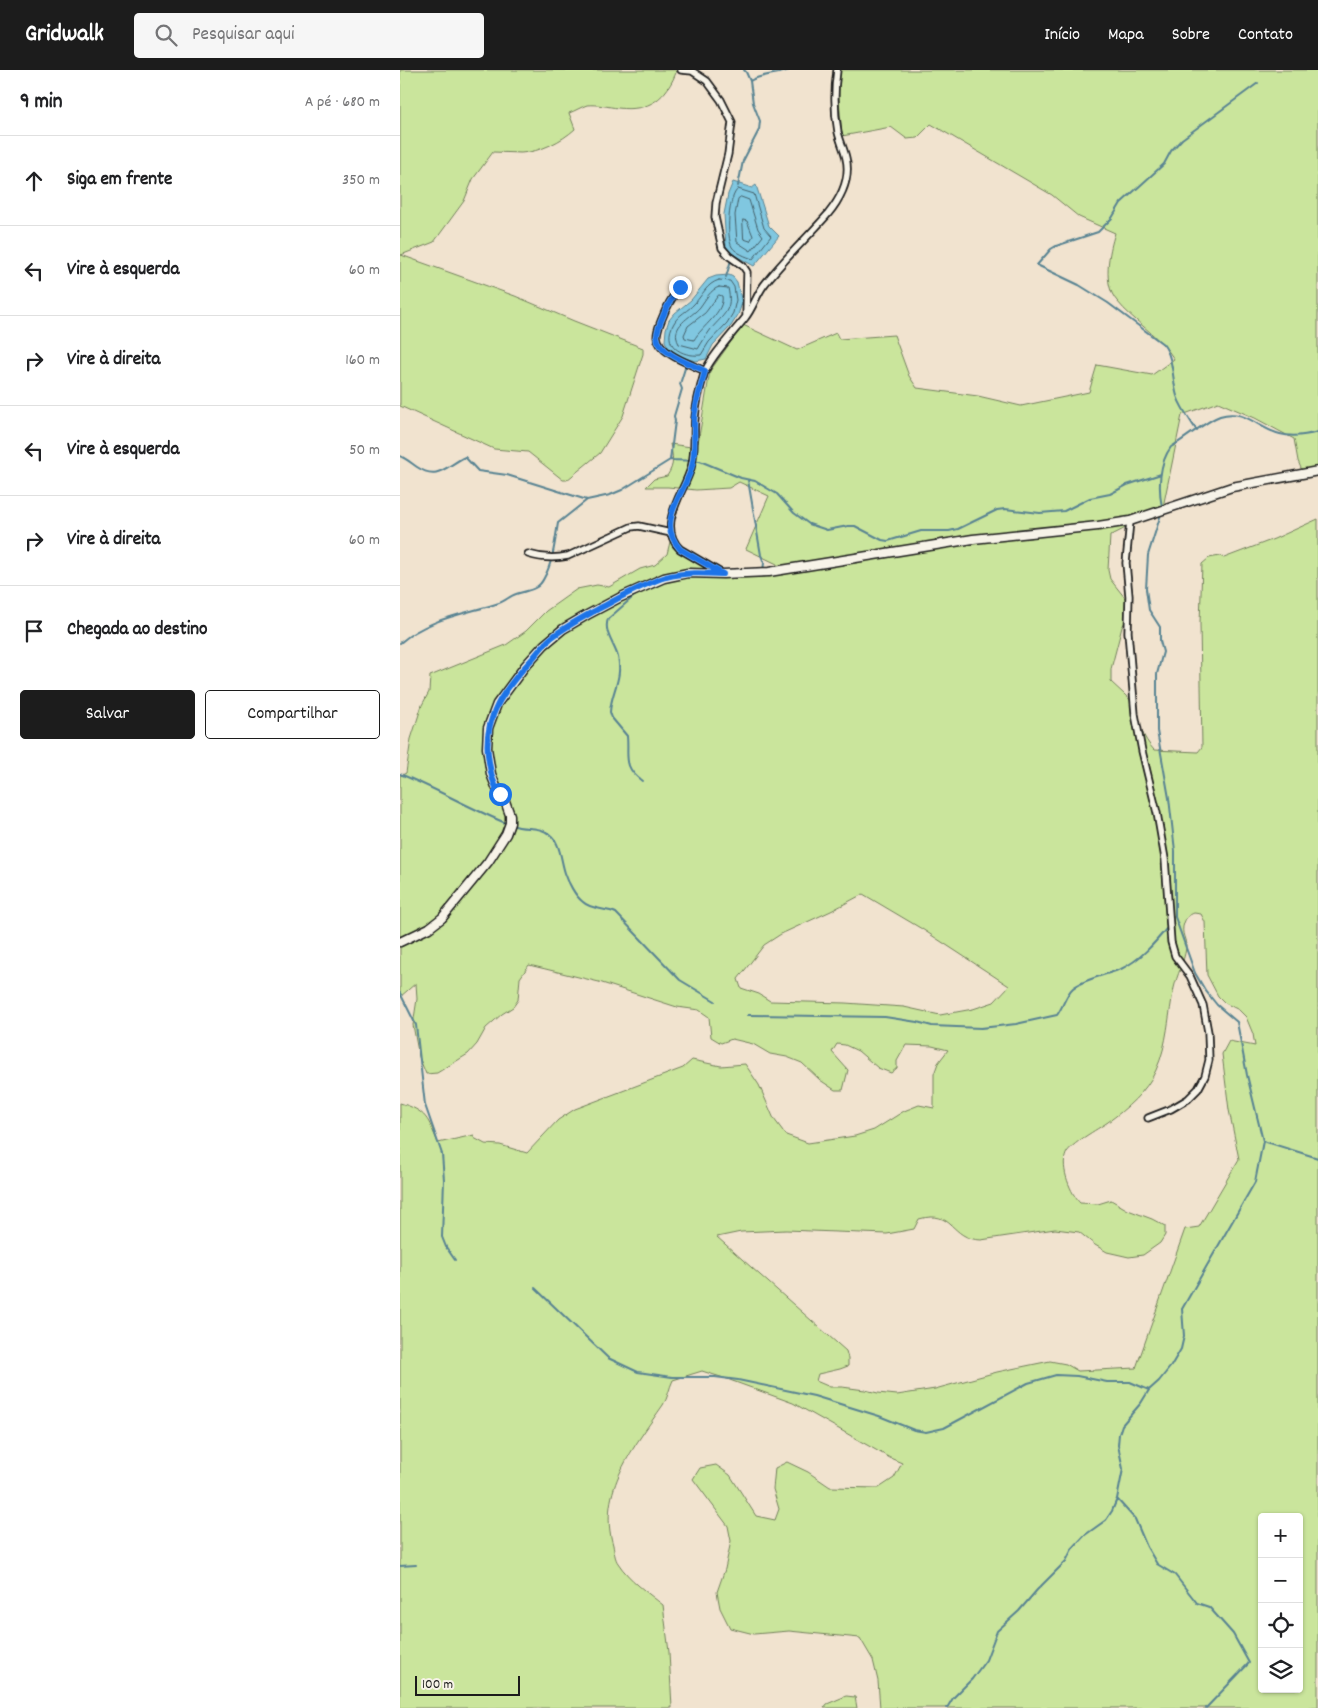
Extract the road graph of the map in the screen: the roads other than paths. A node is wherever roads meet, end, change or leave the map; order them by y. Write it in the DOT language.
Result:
graph roads {
  1 [pos="681,70"];
  2 [pos="836,70"];
  3 [pos="680,287"];
  4 [pos="746,317"];
  5 [pos="705,371"];
  6 [pos="1318,471"];
  7 [pos="1130,520"];
  8 [pos="671,533"];
  9 [pos="528,554"];
  10 [pos="723,574"];
  11 [pos="400,942"];
  12 [pos="1148,1118"];
  1 -- 4 [label="street"];
  2 -- 4 [label="street"];
  3 -- 5 [label="street"];
  4 -- 5 [label="street"];
  5 -- 8 [label="street"];
  6 -- 7 [label="main road"];
  7 -- 10 [label="main road"];
  7 -- 12 [label="street"];
  8 -- 9 [label="street"];
  8 -- 10 [label="street"];
  10 -- 11 [label="main road"];
}
